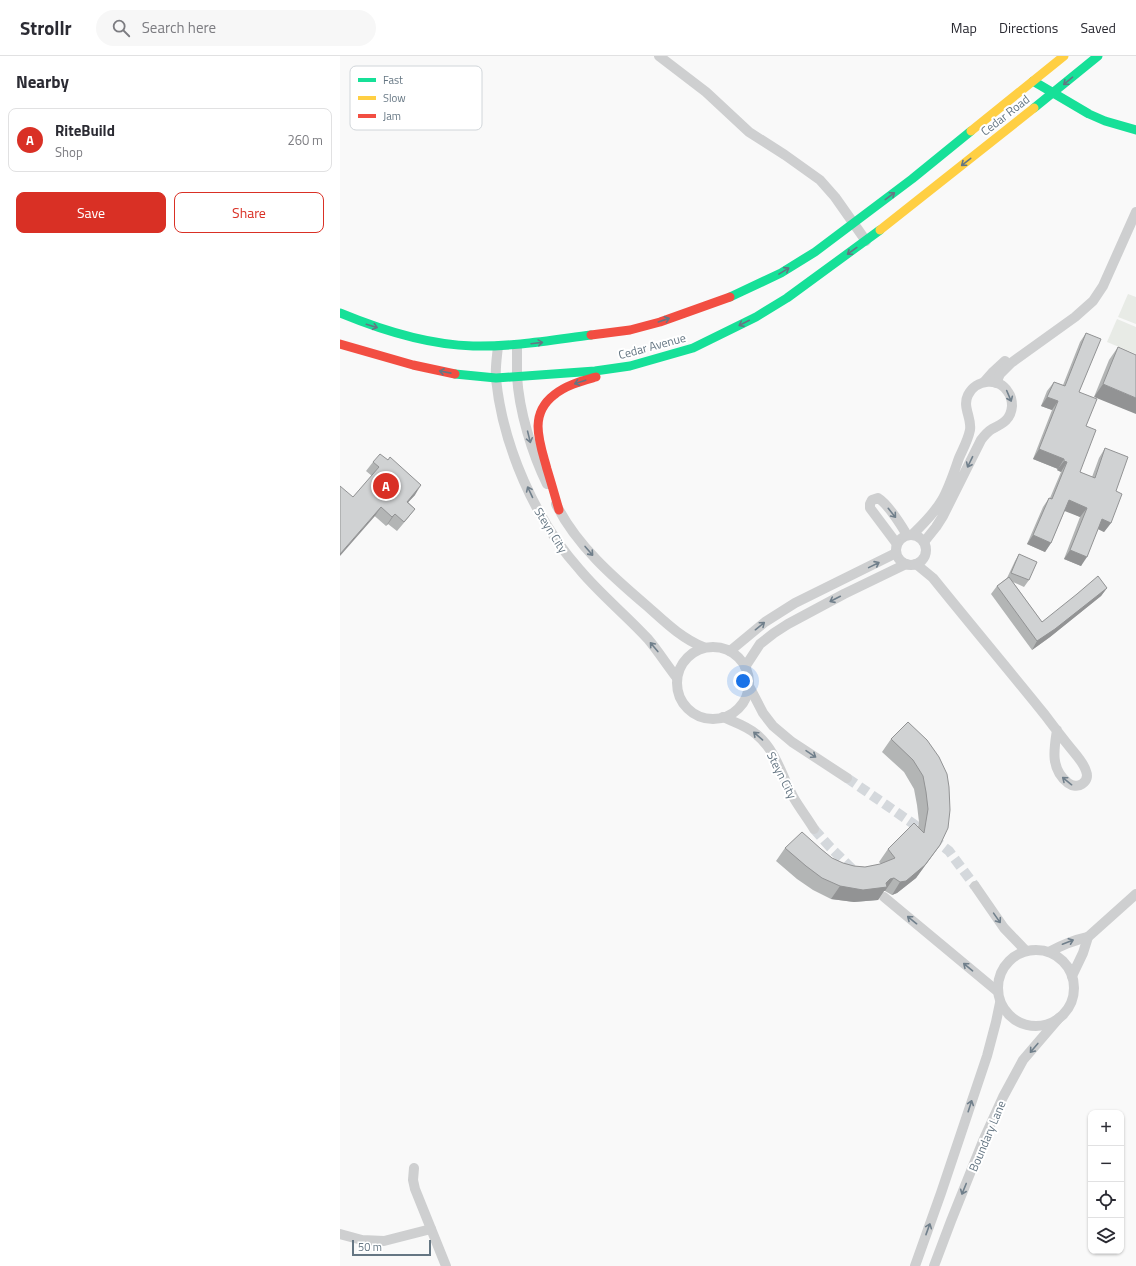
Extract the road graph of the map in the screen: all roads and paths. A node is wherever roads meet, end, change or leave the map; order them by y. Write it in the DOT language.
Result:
graph roads {
  1 [pos="659,56"];
  2 [pos="1064,56"];
  3 [pos="1098,56"];
  4 [pos="1033,81"];
  5 [pos="1053,93"];
  6 [pos="1136,130"];
  7 [pos="912,179"];
  8 [pos="927,192"];
  9 [pos="1136,212"];
  10 [pos="854,224"];
  11 [pos="866,241"];
  12 [pos="1082,309"];
  13 [pos="340,313"];
  14 [pos="340,344"];
  15 [pos="517,345"];
  16 [pos="498,346"];
  17 [pos="630,366"];
  18 [pos="517,377"];
  19 [pos="496,378"];
  20 [pos="984,382"];
  21 [pos="996,383"];
  22 [pos="559,510"];
  23 [pos="910,535"];
  24 [pos="924,542"];
  25 [pos="897,548"];
  26 [pos="915,562"];
  27 [pos="703,648"];
  28 [pos="730,650"];
  29 [pos="745,667"];
  30 [pos="677,678"];
  31 [pos="749,686"];
  32 [pos="723,717"];
  33 [pos="1056,730"];
  34 [pos="847,778"];
  35 [pos="814,829"];
  36 [pos="975,886"];
  37 [pos="1136,894"];
  38 [pos="884,897"];
  39 [pos="1088,937"];
  40 [pos="1026,951"];
  41 [pos="1049,952"];
  42 [pos="1072,976"];
  43 [pos="998,991"];
  44 [pos="1000,1003"];
  45 [pos="1059,1018"];
  46 [pos="414,1168"];
  47 [pos="430,1229"];
  48 [pos="340,1234"];
  49 [pos="446,1266"];
  50 [pos="915,1266"];
  51 [pos="934,1266"];
  1 -- 10 [label="street"];
  2 -- 4 [label="main road, Cedar Road"];
  3 -- 5 [label="main road, Cedar Road, one-way"];
  4 -- 5 [label="main road"];
  4 -- 7 [label="main road, Cedar Road"];
  5 -- 6 [label="main road"];
  5 -- 8 [label="main road, Cedar Road, one-way"];
  10 -- 7 [label="main road, Cedar Avenue, one-way"];
  8 -- 11 [label="main road, Cedar Avenue"];
  9 -- 12 [label="street"];
  10 -- 11 [label="street"];
  15 -- 10 [label="main road, Cedar Avenue, one-way"];
  11 -- 17 [label="main road, Cedar Avenue, one-way"];
  12 -- 20 [label="street"];
  12 -- 21 [label="street"];
  13 -- 16 [label="main road, Cedar Avenue, one-way"];
  19 -- 14 [label="main road, Cedar Avenue, one-way"];
  15 -- 16 [label="main road, Cedar Avenue"];
  15 -- 18 [label="street, Steyn City"];
  16 -- 19 [label="street, Steyn City"];
  17 -- 18 [label="main road, Cedar Avenue"];
  17 -- 22 [label="main road, one-way"];
  18 -- 19 [label="main road, Cedar Avenue"];
  18 -- 22 [label="street, Steyn City, one-way"];
  30 -- 19 [label="street, Steyn City, one-way"];
  20 -- 21 [label="street"];
  20 -- 23 [label="street"];
  21 -- 24 [label="street, one-way"];
  22 -- 27 [label="street, Steyn City, one-way"];
  23 -- 24 [label="street"];
  23 -- 25 [label="street"];
  25 -- 23 [label="street, one-way"];
  24 -- 26 [label="street"];
  25 -- 26 [label="street"];
  28 -- 25 [label="street, one-way"];
  26 -- 29 [label="street, one-way"];
  26 -- 33 [label="street"];
  27 -- 28 [label="street"];
  27 -- 30 [label="street"];
  28 -- 29 [label="street"];
  29 -- 31 [label="street"];
  30 -- 32 [label="street"];
  31 -- 32 [label="street"];
  31 -- 34 [label="street, Steyn City, one-way"];
  35 -- 32 [label="street, Steyn City, one-way"];
  33 -- 33 [label="street, one-way"];
  36 -- 40 [label="street, one-way"];
  37 -- 39 [label="street"];
  43 -- 38 [label="street, one-way"];
  41 -- 39 [label="street, one-way"];
  39 -- 42 [label="street"];
  40 -- 41 [label="street"];
  40 -- 43 [label="street"];
  41 -- 42 [label="street"];
  42 -- 45 [label="street"];
  43 -- 44 [label="street"];
  44 -- 45 [label="street"];
  50 -- 44 [label="street, Boundary Lane, one-way"];
  45 -- 51 [label="street, Boundary Lane, one-way"];
  46 -- 47 [label="street"];
  47 -- 48 [label="street"];
  47 -- 49 [label="street"];
}
